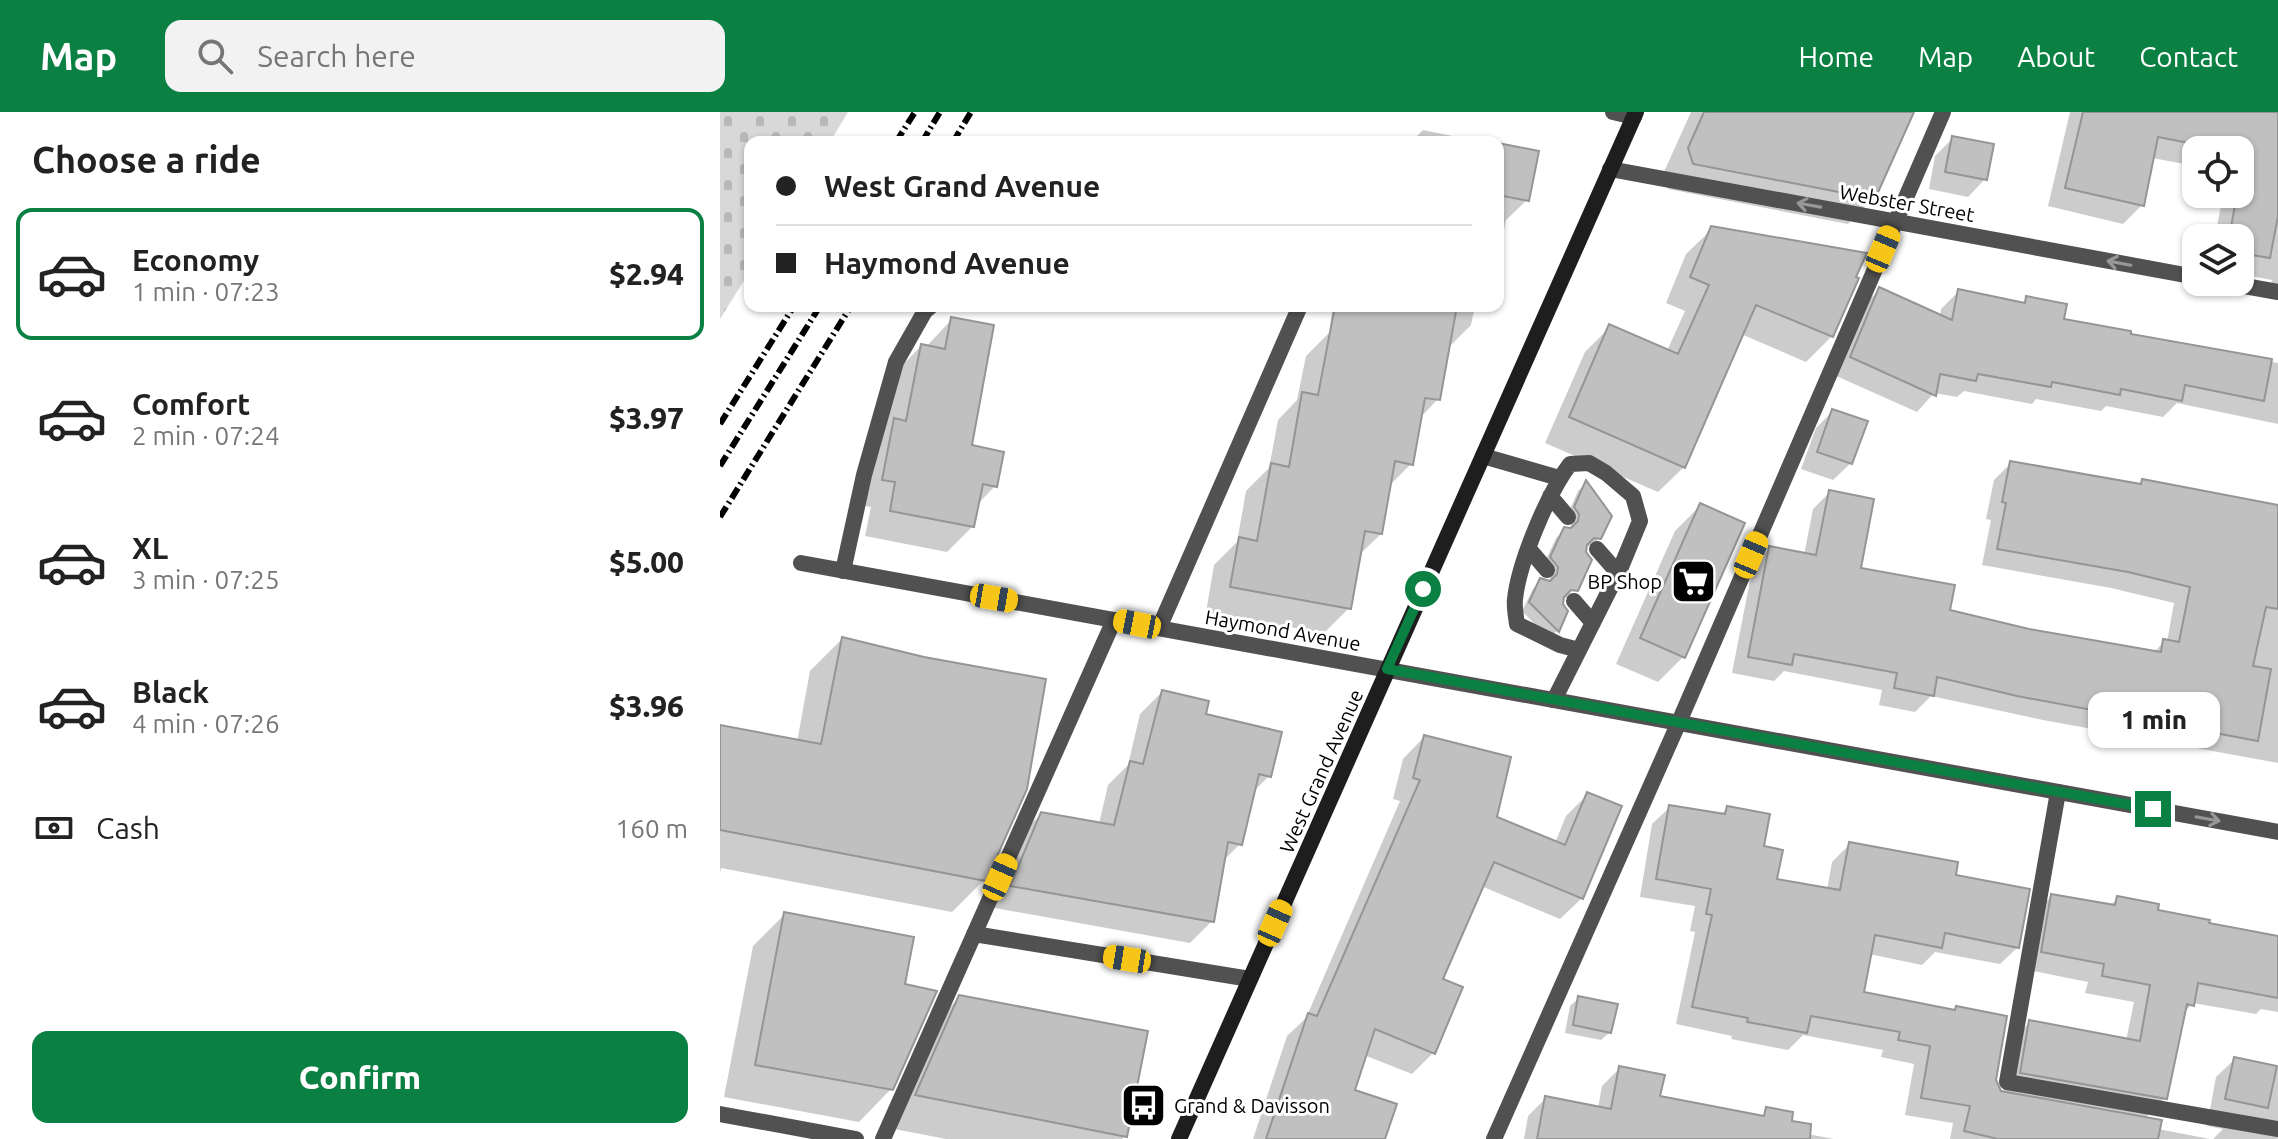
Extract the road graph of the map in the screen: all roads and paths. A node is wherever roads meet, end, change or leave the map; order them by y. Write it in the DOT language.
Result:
graph roads {
  1 [pos="1613,112"];
  2 [pos="1943,112"];
  3 [pos="1635,114"];
  4 [pos="1610,169"];
  5 [pos="1895,221"];
  6 [pos="2182,274"];
  7 [pos="2254,288"];
  8 [pos="2278,292"];
  9 [pos="924,312"];
  10 [pos="1297,312"];
  11 [pos="1483,456"];
  12 [pos="1559,478"];
  13 [pos="1550,496"];
  14 [pos="1568,517"];
  15 [pos="1529,549"];
  16 [pos="1597,549"];
  17 [pos="801,563"];
  18 [pos="1547,570"];
  19 [pos="843,571"];
  20 [pos="1618,573"];
  21 [pos="1574,601"];
  22 [pos="1114,620"];
  23 [pos="1593,623"];
  24 [pos="1159,628"];
  25 [pos="1579,650"];
  26 [pos="1387,669"];
  27 [pos="1554,700"];
  28 [pos="1679,722"];
  29 [pos="2058,792"];
  30 [pos="2278,832"];
  31 [pos="974,934"];
  32 [pos="1250,979"];
  33 [pos="720,1114"];
  34 [pos="2278,1129"];
  35 [pos="856,1139"];
  36 [pos="883,1139"];
  37 [pos="1179,1139"];
  38 [pos="1494,1139"];
  1 -- 3 [label="street"];
  2 -- 5 [label="street"];
  3 -- 4 [label="main road, West Grand Avenue"];
  5 -- 4 [label="street, Webster Street, one-way"];
  4 -- 11 [label="main road, West Grand Avenue"];
  6 -- 5 [label="street, Webster Street, one-way"];
  5 -- 28 [label="street"];
  7 -- 8 [label="street"];
  9 -- 19 [label="street"];
  10 -- 24 [label="street"];
  11 -- 12 [label="street"];
  11 -- 26 [label="main road, West Grand Avenue"];
  12 -- 13 [label="street"];
  12 -- 20 [label="street"];
  13 -- 14 [label="street"];
  13 -- 15 [label="street"];
  15 -- 18 [label="street"];
  15 -- 25 [label="street"];
  16 -- 20 [label="street"];
  17 -- 19 [label="street, Haymond Avenue"];
  19 -- 22 [label="street, Haymond Avenue"];
  20 -- 23 [label="street"];
  21 -- 23 [label="street"];
  22 -- 24 [label="street, Haymond Avenue"];
  22 -- 31 [label="street"];
  23 -- 25 [label="street"];
  24 -- 26 [label="street, Haymond Avenue"];
  25 -- 27 [label="street"];
  26 -- 27 [label="street, Haymond Avenue"];
  26 -- 32 [label="main road, West Grand Avenue"];
  27 -- 28 [label="street, Haymond Avenue"];
  28 -- 29 [label="street, Haymond Avenue"];
  28 -- 38 [label="street"];
  29 -- 30 [label="street, Haymond Avenue, one-way"];
  29 -- 34 [label="street"];
  31 -- 32 [label="street"];
  31 -- 36 [label="street"];
  32 -- 37 [label="main road, West Grand Avenue"];
  33 -- 35 [label="street"];
}
